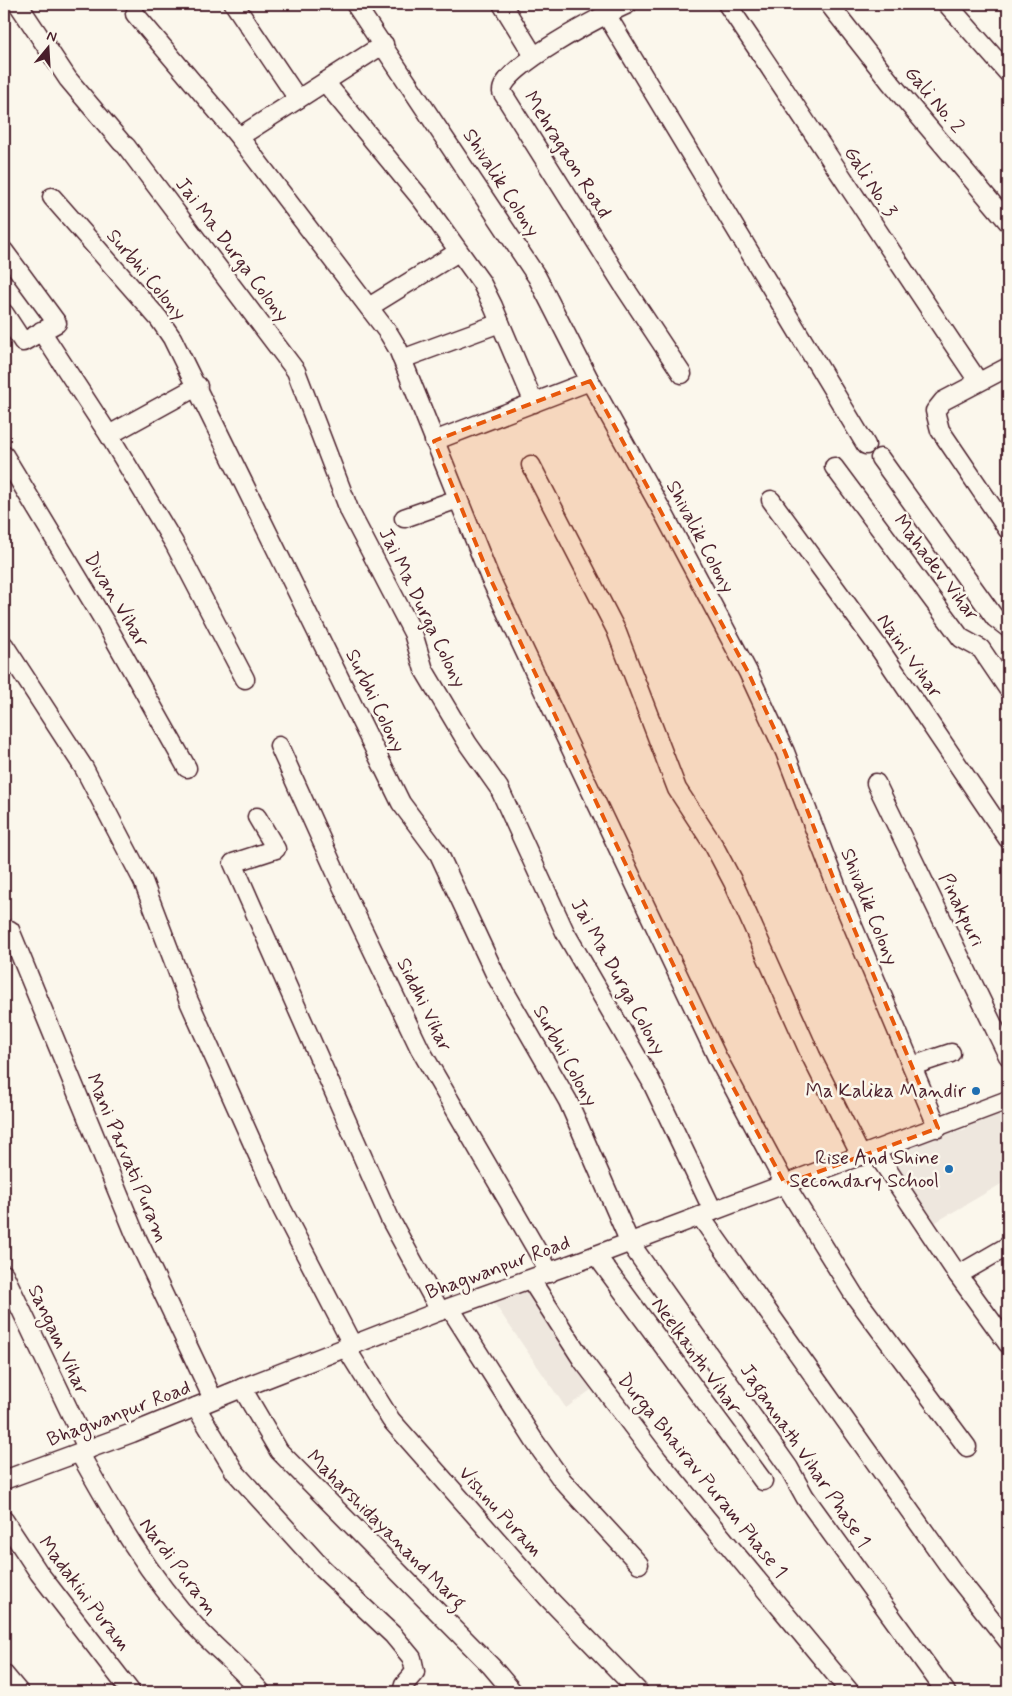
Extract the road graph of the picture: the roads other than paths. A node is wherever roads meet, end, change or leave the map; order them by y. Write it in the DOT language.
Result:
graph roads {
  1 [pos="18,4"];
  2 [pos="234,4"];
  3 [pos="355,4"];
  4 [pos="502,4"];
  5 [pos="628,4"];
  6 [pos="727,4"];
  7 [pos="829,4"];
  8 [pos="947,4"];
  9 [pos="134,14"];
  10 [pos="606,14"];
  11 [pos="384,44"];
  12 [pos="534,56"];
  13 [pos="1008,73"];
  14 [pos="325,82"];
  15 [pos="298,99"];
  16 [pos="239,137"];
  17 [pos="52,197"];
  18 [pos="1008,222"];
  19 [pos="4,250"];
  20 [pos="458,252"];
  21 [pos="369,307"];
  22 [pos="4,313"];
  23 [pos="500,323"];
  24 [pos="41,331"];
  25 [pos="402,359"];
  26 [pos="682,374"];
  27 [pos="1005,374"];
  28 [pos="590,381"];
  29 [pos="978,381"];
  30 [pos="198,386"];
  31 [pos="534,403"];
  32 [pos="109,435"];
  33 [pos="434,441"];
  34 [pos="866,445"];
  35 [pos="4,455"];
  36 [pos="880,458"];
  37 [pos="531,465"];
  38 [pos="834,467"];
  39 [pos="458,499"];
  40 [pos="772,500"];
  41 [pos="404,518"];
  42 [pos="1008,530"];
  43 [pos="1008,628"];
  44 [pos="4,645"];
  45 [pos="246,679"];
  46 [pos="1008,689"];
  47 [pos="279,746"];
  48 [pos="187,768"];
  49 [pos="876,782"];
  50 [pos="258,817"];
  51 [pos="1008,839"];
  52 [pos="10,930"];
  53 [pos="951,1052"];
  54 [pos="1008,1056"];
  55 [pos="912,1066"];
  56 [pos="1008,1100"];
  57 [pos="938,1128"];
  58 [pos="868,1154"];
  59 [pos="784,1184"];
  60 [pos="706,1214"];
  61 [pos="630,1243"];
  62 [pos="1008,1246"];
  63 [pos="596,1255"];
  64 [pos="550,1272"];
  65 [pos="4,1274"];
  66 [pos="958,1275"];
  67 [pos="531,1280"];
  68 [pos="445,1310"];
  69 [pos="1008,1344"];
  70 [pos="349,1347"];
  71 [pos="242,1388"];
  72 [pos="213,1400"];
  73 [pos="196,1407"];
  74 [pos="967,1447"];
  75 [pos="84,1452"];
  76 [pos="4,1480"];
  77 [pos="763,1481"];
  78 [pos="4,1520"];
  79 [pos="639,1564"];
  80 [pos="1008,1641"];
  81 [pos="4,1674"];
  82 [pos="19,1692"];
  83 [pos="131,1692"];
  84 [pos="262,1692"];
  85 [pos="402,1692"];
  86 [pos="513,1692"];
  87 [pos="639,1692"];
  88 [pos="850,1692"];
  89 [pos="946,1692"];
  1 -- 60 [label="street, Jai Ma Durga Colony"];
  2 -- 15 [label="street"];
  3 -- 11 [label="street, Shivalik Colony"];
  4 -- 12 [label="street"];
  5 -- 10 [label="street, Mehragaon Road"];
  6 -- 29 [label="street, Gali No. 3"];
  7 -- 18 [label="street, Gali No. 2"];
  8 -- 13 [label="street"];
  9 -- 16 [label="street"];
  10 -- 12 [label="street, Mehragaon Road"];
  10 -- 34 [label="street"];
  11 -- 14 [label="street"];
  11 -- 28 [label="street, Shivalik Colony"];
  12 -- 26 [label="street, Mehragaon Road"];
  14 -- 15 [label="street"];
  14 -- 20 [label="street"];
  15 -- 16 [label="street"];
  16 -- 21 [label="street"];
  17 -- 30 [label="street, Surbhi Colony"];
  19 -- 24 [label="street"];
  20 -- 21 [label="street"];
  20 -- 23 [label="street"];
  21 -- 25 [label="street"];
  22 -- 24 [label="street"];
  23 -- 25 [label="street"];
  23 -- 31 [label="street"];
  24 -- 32 [label="street"];
  25 -- 33 [label="street"];
  27 -- 29 [label="street"];
  28 -- 31 [label="street"];
  28 -- 55 [label="street, Shivalik Colony"];
  29 -- 42 [label="street"];
  30 -- 32 [label="street"];
  30 -- 61 [label="street, Surbhi Colony"];
  31 -- 33 [label="street"];
  32 -- 45 [label="street"];
  33 -- 39 [label="street"];
  35 -- 48 [label="street, Divan Vihar"];
  36 -- 43 [label="street"];
  37 -- 58 [label="street"];
  38 -- 46 [label="street, Mahadev Vihar"];
  39 -- 41 [label="street"];
  39 -- 59 [label="street"];
  40 -- 51 [label="street, Naini Vihar"];
  44 -- 70 [label="street, Vishnu Puram"];
  47 -- 64 [label="street, Siddhi Vihar"];
  49 -- 54 [label="street, Pinakpuri"];
  50 -- 68 [label="street"];
  52 -- 72 [label="street, Mani Parvati Puram"];
  53 -- 55 [label="street"];
  55 -- 57 [label="street, Shivalik Colony"];
  56 -- 57 [label="street, Bhagwanpur Road"];
  57 -- 58 [label="street, Bhagwanpur Road"];
  58 -- 59 [label="street, Bhagwanpur Road"];
  58 -- 66 [label="street"];
  59 -- 60 [label="street, Bhagwanpur Road"];
  59 -- 74 [label="street"];
  60 -- 61 [label="street, Bhagwanpur Road"];
  60 -- 80 [label="street, Jai Ma Durga Colony"];
  61 -- 63 [label="street, Bhagwanpur Road"];
  61 -- 89 [label="street, Jagannath Vihar Phase 1"];
  62 -- 66 [label="street"];
  63 -- 64 [label="street, Bhagwanpur Road"];
  63 -- 77 [label="street, Neelkanth Vihar"];
  64 -- 67 [label="street, Bhagwanpur Road"];
  65 -- 75 [label="street, Sangam Vihar"];
  66 -- 69 [label="street"];
  67 -- 68 [label="street, Bhagwanpur Road"];
  67 -- 88 [label="street, Durga Bhairav Puram Phase 1"];
  68 -- 70 [label="street, Bhagwanpur Road"];
  68 -- 79 [label="street"];
  70 -- 71 [label="street, Bhagwanpur Road"];
  70 -- 87 [label="street, Vishnu Puram"];
  71 -- 72 [label="street, Bhagwanpur Road"];
  71 -- 86 [label="street, Maharshidayanand Marg"];
  72 -- 73 [label="street, Bhagwanpur Road"];
  73 -- 75 [label="street, Bhagwanpur Road"];
  73 -- 85 [label="street"];
  75 -- 76 [label="street, Bhagwanpur Road"];
  75 -- 84 [label="street, Nardi Puram"];
  78 -- 83 [label="street, Madakini Puram"];
  81 -- 82 [label="street"];
}
